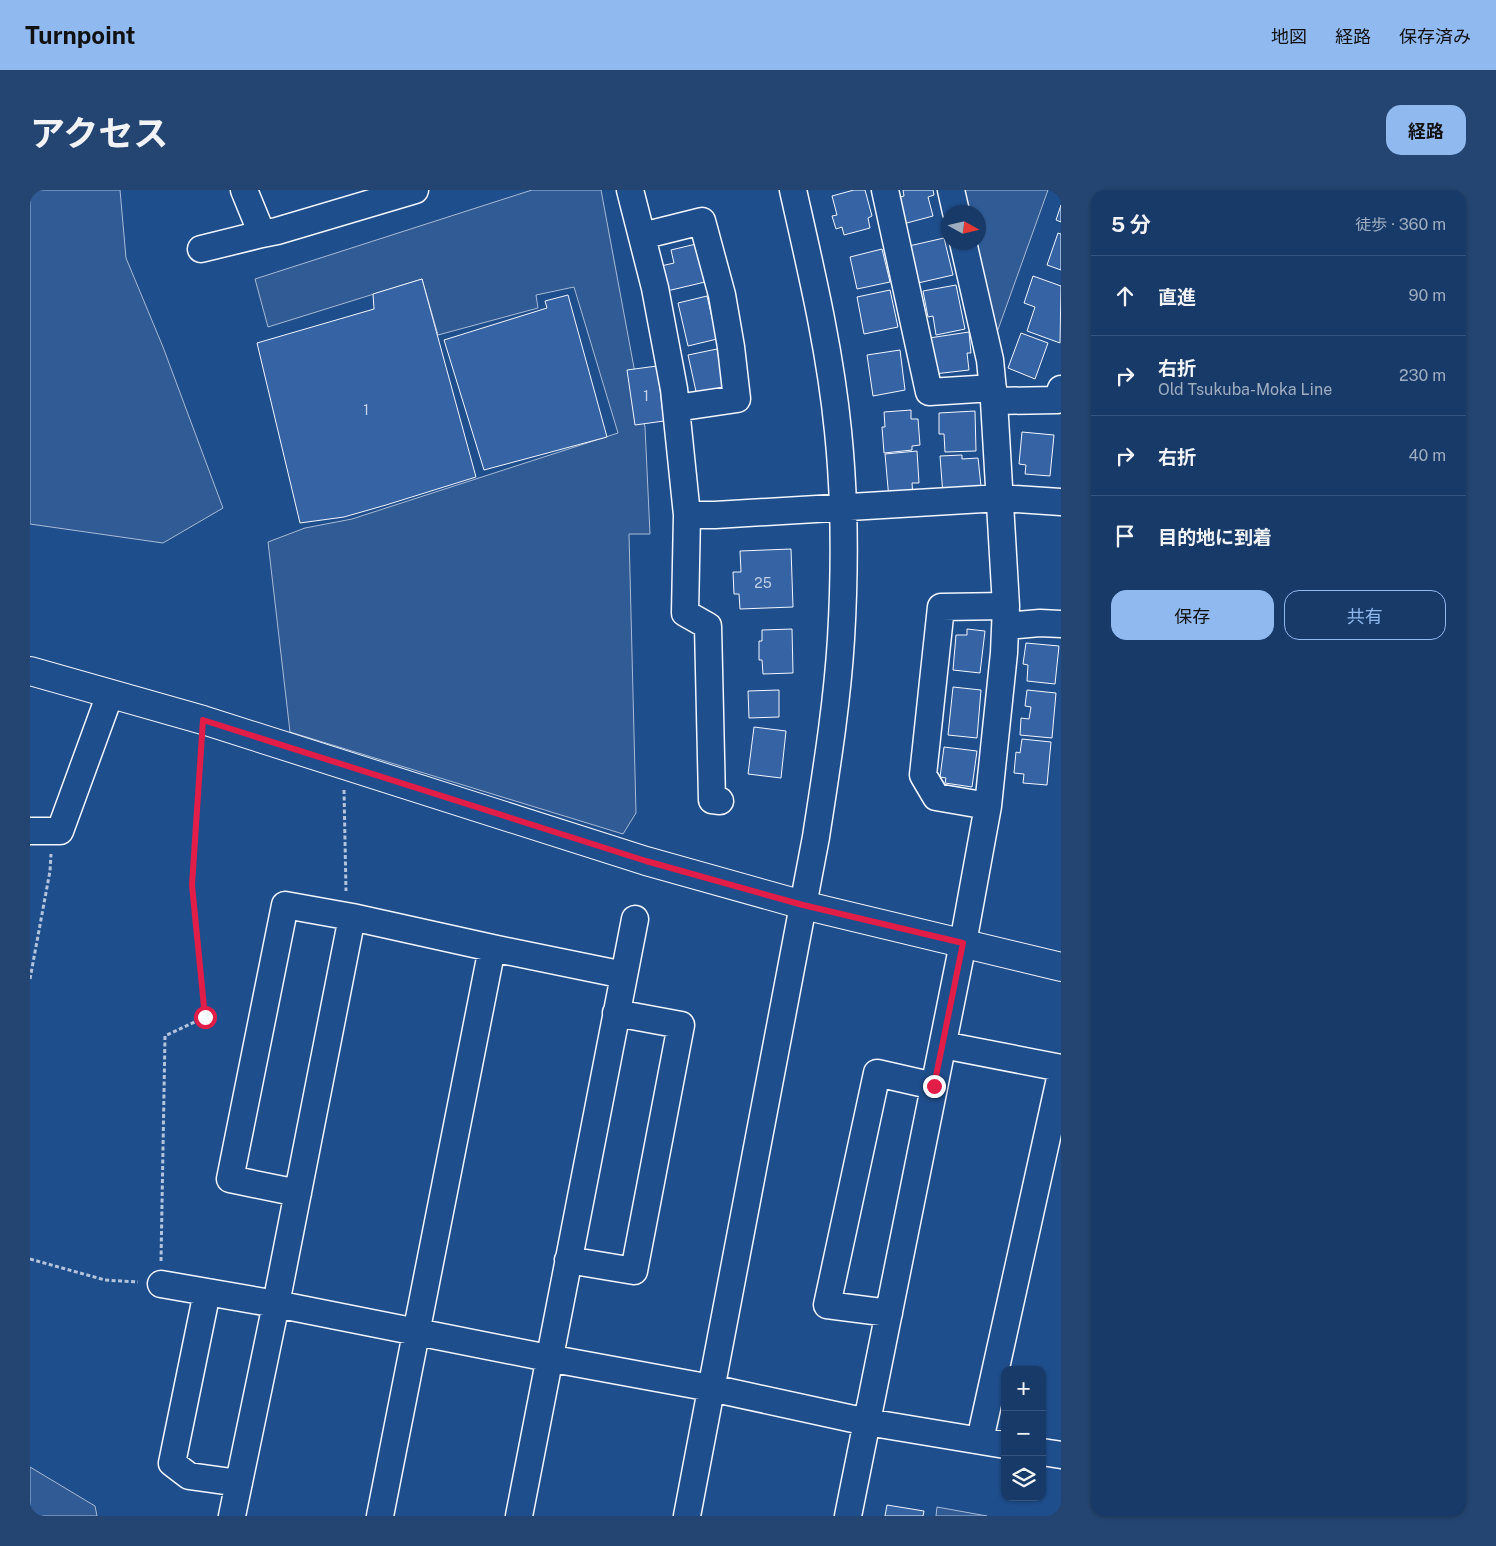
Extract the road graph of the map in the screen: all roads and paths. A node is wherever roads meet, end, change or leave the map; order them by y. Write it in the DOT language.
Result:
graph roads {
  1 [pos="244,190"];
  2 [pos="414,190"];
  3 [pos="630,190"];
  4 [pos="793,190"];
  5 [pos="885,190"];
  6 [pos="951,190"];
  7 [pos="954,205"];
  8 [pos="262,234"];
  9 [pos="642,236"];
  10 [pos="201,249"];
  11 [pos="965,250"];
  12 [pos="994,395"];
  13 [pos="1060,397"];
  14 [pos="676,408"];
  15 [pos="1000,498"];
  16 [pos="1061,502"];
  17 [pos="842,506"];
  18 [pos="687,515"];
  19 [pos="1006,616"];
  20 [pos="1061,624"];
  21 [pos="30,671"];
  22 [pos="110,694"];
  23 [pos="203,720"];
  24 [pos="344,764"];
  25 [pos="720,801"];
  26 [pos="988,806"];
  27 [pos="41,831"];
  28 [pos="803,905"];
  29 [pos="352,917"];
  30 [pos="635,919"];
  31 [pos="963,943"];
  32 [pos="492,948"];
  33 [pos="1061,967"];
  34 [pos="624,974"];
  35 [pos="30,979"];
  36 [pos="616,1013"];
  37 [pos="943,1045"];
  38 [pos="1061,1068"];
  39 [pos="1061,1074"];
  40 [pos="934,1086"];
  41 [pos="298,1193"];
  42 [pos="30,1260"];
  43 [pos="568,1260"];
  44 [pos="161,1284"];
  45 [pos="207,1292"];
  46 [pos="276,1304"];
  47 [pos="889,1313"];
  48 [pos="416,1332"];
  49 [pos="548,1358"];
  50 [pos="711,1388"];
  51 [pos="867,1422"];
  52 [pos="992,1442"];
  53 [pos="1046,1453"];
  54 [pos="1061,1455"];
  55 [pos="239,1483"];
  56 [pos="232,1516"];
  57 [pos="380,1516"];
  58 [pos="518,1516"];
  59 [pos="687,1516"];
  60 [pos="848,1516"];
  1 -- 8 [label="street"];
  2 -- 8 [label="street"];
  3 -- 9 [label="street"];
  4 -- 17 [label="street"];
  5 -- 12 [label="street"];
  6 -- 7 [label="street"];
  8 -- 10 [label="street"];
  9 -- 14 [label="street"];
  9 -- 14 [label="street"];
  11 -- 12 [label="street"];
  12 -- 13 [label="street"];
  12 -- 15 [label="street"];
  14 -- 18 [label="street"];
  15 -- 16 [label="street"];
  15 -- 17 [label="street"];
  15 -- 19 [label="street"];
  17 -- 18 [label="street"];
  17 -- 28 [label="street"];
  18 -- 25 [label="street"];
  19 -- 20 [label="street"];
  19 -- 26 [label="street"];
  19 -- 26 [label="street"];
  21 -- 22 [label="main road"];
  22 -- 23 [label="main road"];
  22 -- 27 [label="street"];
  23 -- 24 [label="main road"];
  23 -- 44 [label="path"];
  24 -- 28 [label="main road"];
  24 -- 29 [label="path"];
  26 -- 31 [label="street"];
  27 -- 35 [label="path"];
  28 -- 31 [label="main road"];
  28 -- 50 [label="street"];
  29 -- 32 [label="street"];
  29 -- 41 [label="street"];
  29 -- 41 [label="street"];
  30 -- 34 [label="street"];
  31 -- 33 [label="main road"];
  31 -- 37 [label="street"];
  32 -- 34 [label="street"];
  32 -- 48 [label="street"];
  34 -- 36 [label="street"];
  36 -- 43 [label="street"];
  36 -- 43 [label="street"];
  37 -- 38 [label="street"];
  37 -- 40 [label="street"];
  39 -- 52 [label="street"];
  40 -- 47 [label="street"];
  40 -- 47 [label="street"];
  41 -- 46 [label="street"];
  42 -- 44 [label="path"];
  43 -- 49 [label="street"];
  44 -- 45 [label="street"];
  45 -- 46 [label="street"];
  45 -- 55 [label="street"];
  46 -- 48 [label="street"];
  46 -- 55 [label="street"];
  47 -- 51 [label="street"];
  48 -- 49 [label="street"];
  48 -- 57 [label="street"];
  49 -- 50 [label="street"];
  49 -- 58 [label="street"];
  50 -- 51 [label="street"];
  50 -- 59 [label="street"];
  51 -- 52 [label="street"];
  51 -- 60 [label="street"];
  53 -- 54 [label="street"];
  55 -- 56 [label="street"];
}
